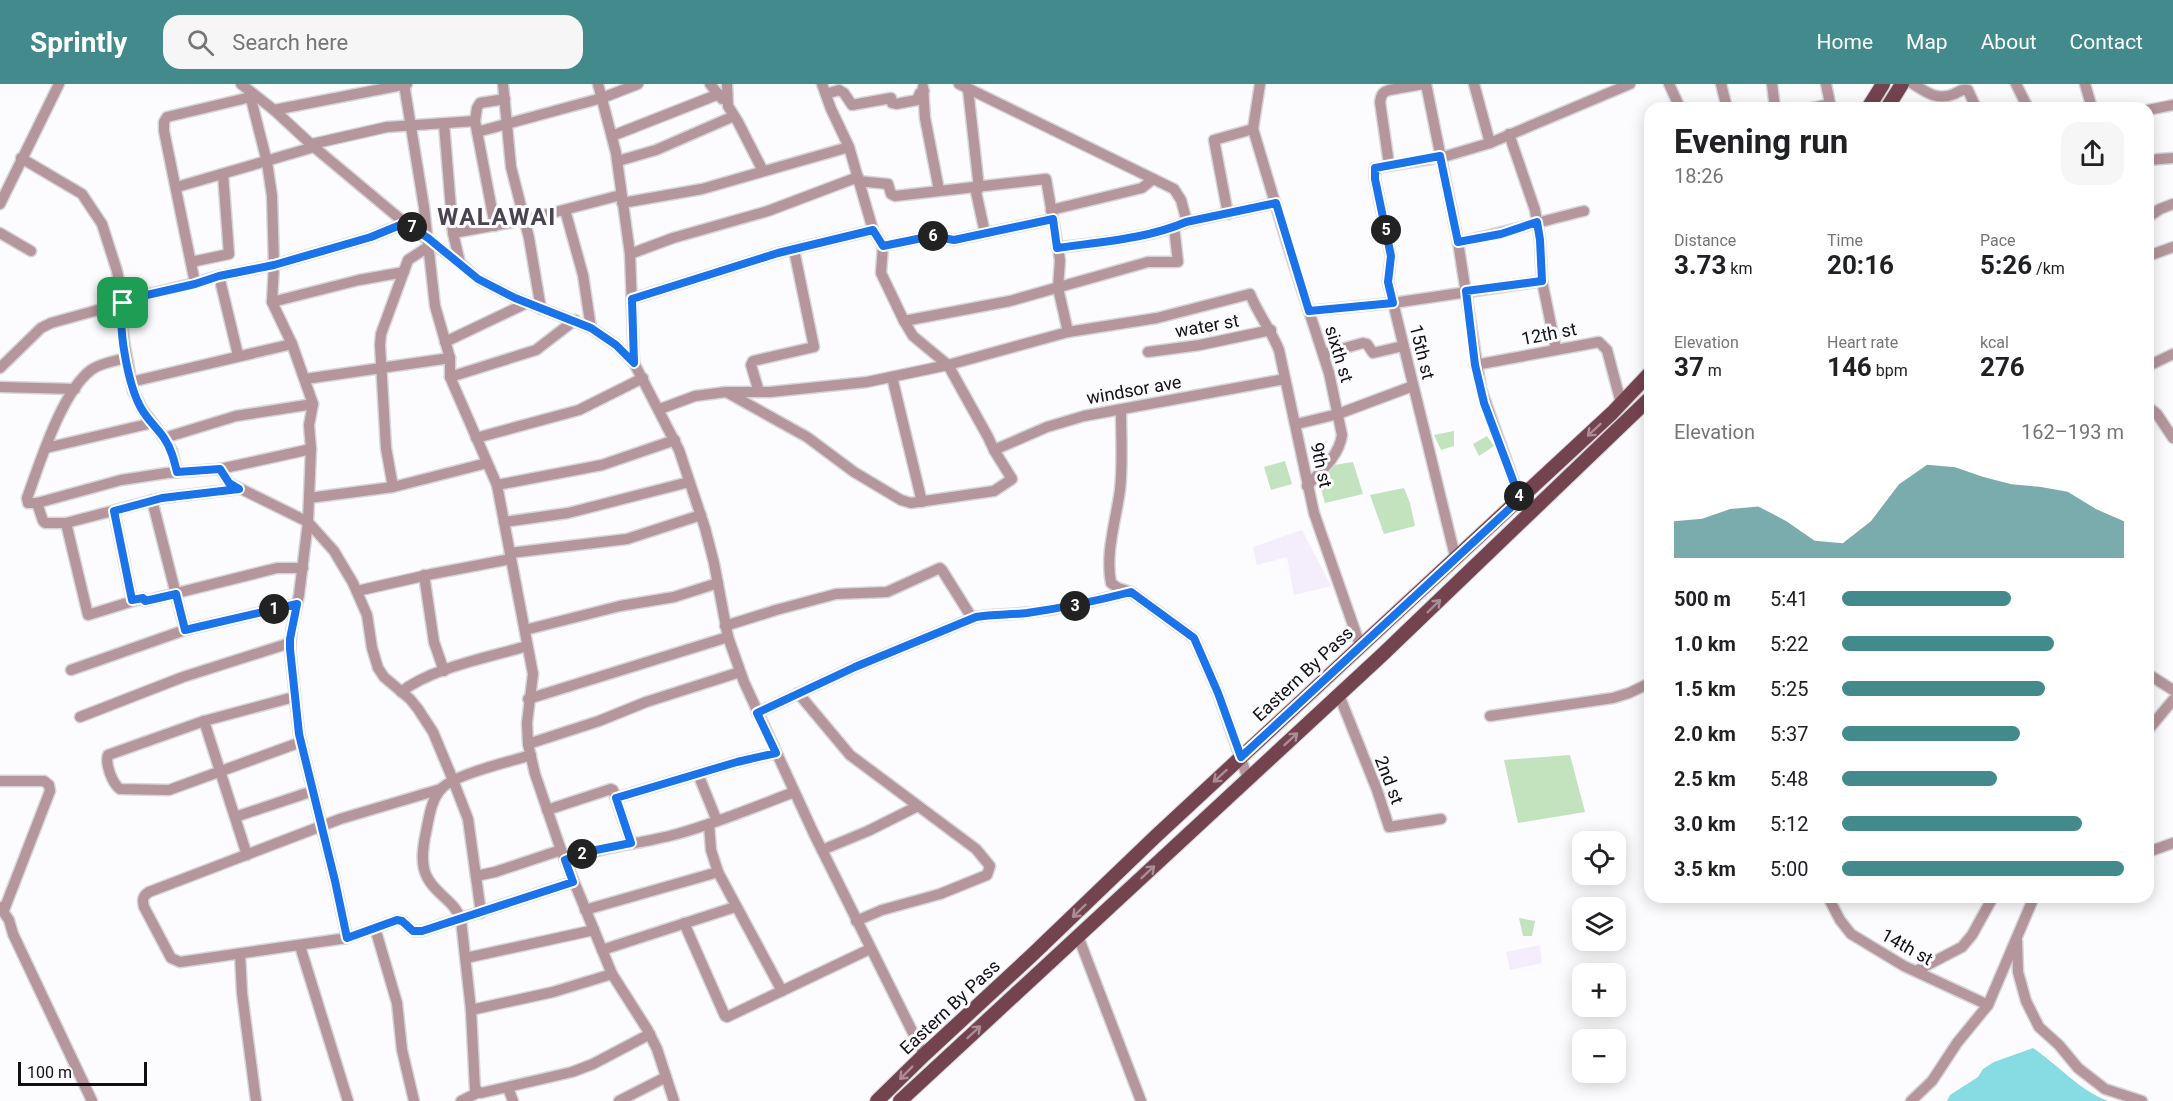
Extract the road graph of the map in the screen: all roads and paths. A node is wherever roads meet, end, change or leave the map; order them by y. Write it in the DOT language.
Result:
graph roads {
  1 [pos="59,84"];
  2 [pos="405,84"];
  3 [pos="503,84"];
  4 [pos="598,84"];
  5 [pos="638,84"];
  6 [pos="710,84"];
  7 [pos="727,84"];
  8 [pos="1260,84"];
  9 [pos="1425,84"];
  10 [pos="1474,84"];
  11 [pos="1630,84"];
  12 [pos="1669,84"];
  13 [pos="1721,84"];
  14 [pos="1772,84"];
  15 [pos="1826,84"];
  16 [pos="1883,84"];
  17 [pos="1902,84"];
  18 [pos="1913,84"];
  19 [pos="2016,84"];
  20 [pos="2085,84"];
  21 [pos="923,87"];
  22 [pos="963,87"];
  23 [pos="345,89"];
  24 [pos="824,89"];
  25 [pos="247,91"];
  26 [pos="718,94"];
  27 [pos="602,98"];
  28 [pos="505,99"];
  29 [pos="1677,102"];
  30 [pos="1726,102"];
  31 [pos="1774,102"];
  32 [pos="1830,102"];
  33 [pos="1872,102"];
  34 [pos="1891,102"];
  35 [pos="1973,102"];
  36 [pos="2025,102"];
  37 [pos="2090,102"];
  38 [pos="2173,105"];
  39 [pos="2154,109"];
  40 [pos="274,110"];
  41 [pos="731,111"];
  42 [pos="475,121"];
  43 [pos="410,124"];
  44 [pos="444,124"];
  45 [pos="508,125"];
  46 [pos="1253,129"];
  47 [pos="477,132"];
  48 [pos="1509,134"];
  49 [pos="612,136"];
  50 [pos="1490,142"];
  51 [pos="313,145"];
  52 [pos="849,147"];
  53 [pos="1440,156"];
  54 [pos="21,158"];
  55 [pos="2173,158"];
  56 [pos="2154,160"];
  57 [pos="618,161"];
  58 [pos="267,162"];
  59 [pos="1389,164"];
  60 [pos="763,171"];
  61 [pos="223,174"];
  62 [pos="858,179"];
  63 [pos="1153,179"];
  64 [pos="177,187"];
  65 [pos="979,188"];
  66 [pos="939,190"];
  67 [pos="622,199"];
  68 [pos="1276,203"];
  69 [pos="0,204"];
  70 [pos="2173,204"];
  71 [pos="565,210"];
  72 [pos="1584,211"];
  73 [pos="2154,213"];
  74 [pos="1052,214"];
  75 [pos="1228,214"];
  76 [pos="525,220"];
  77 [pos="1186,222"];
  78 [pos="1537,222"];
  79 [pos="405,223"];
  80 [pos="495,226"];
  81 [pos="1174,227"];
  82 [pos="873,230"];
  83 [pos="0,233"];
  84 [pos="985,233"];
  85 [pos="453,234"];
  86 [pos="1458,242"];
  87 [pos="428,243"];
  88 [pos="883,246"];
  89 [pos="2173,247"];
  90 [pos="1057,248"];
  91 [pos="794,250"];
  92 [pos="31,251"];
  93 [pos="630,254"];
  94 [pos="2154,254"];
  95 [pos="191,262"];
  96 [pos="459,262"];
  97 [pos="274,265"];
  98 [pos="404,272"];
  99 [pos="219,276"];
  100 [pos="1542,281"];
  101 [pos="195,284"];
  102 [pos="1058,288"];
  103 [pos="1466,291"];
  104 [pos="632,299"];
  105 [pos="272,302"];
  106 [pos="123,303"];
  107 [pos="527,303"];
  108 [pos="1393,303"];
  109 [pos="541,309"];
  110 [pos="1309,311"];
  111 [pos="575,320"];
  112 [pos="904,321"];
  113 [pos="591,328"];
  114 [pos="1271,330"];
  115 [pos="1068,332"];
  116 [pos="445,342"];
  117 [pos="292,344"];
  118 [pos="1403,346"];
  119 [pos="1556,349"];
  120 [pos="1148,352"];
  121 [pos="1323,354"];
  122 [pos="2173,354"];
  123 [pos="238,355"];
  124 [pos="126,358"];
  125 [pos="450,358"];
  126 [pos="634,363"];
  127 [pos="2154,363"];
  128 [pos="948,365"];
  129 [pos="1475,365"];
  130 [pos="380,367"];
  131 [pos="0,368"];
  132 [pos="450,377"];
  133 [pos="892,377"];
  134 [pos="643,378"];
  135 [pos="1285,379"];
  136 [pos="1644,379"];
  137 [pos="305,380"];
  138 [pos="131,382"];
  139 [pos="1413,386"];
  140 [pos="0,387"];
  141 [pos="75,389"];
  142 [pos="726,392"];
  143 [pos="759,392"];
  144 [pos="1622,403"];
  145 [pos="313,404"];
  146 [pos="1644,404"];
  147 [pos="660,409"];
  148 [pos="1121,410"];
  149 [pos="2154,412"];
  150 [pos="1338,414"];
  151 [pos="152,423"];
  152 [pos="1297,424"];
  153 [pos="164,438"];
  154 [pos="476,438"];
  155 [pos="2173,438"];
  156 [pos="675,440"];
  157 [pos="46,448"];
  158 [pos="311,449"];
  159 [pos="994,450"];
  160 [pos="487,463"];
  161 [pos="220,469"];
  162 [pos="177,472"];
  163 [pos="689,482"];
  164 [pos="497,485"];
  165 [pos="1307,486"];
  166 [pos="393,487"];
  167 [pos="239,489"];
  168 [pos="309,498"];
  169 [pos="1520,499"];
  170 [pos="152,500"];
  171 [pos="922,502"];
  172 [pos="37,503"];
  173 [pos="114,511"];
  174 [pos="700,515"];
  175 [pos="308,522"];
  176 [pos="504,522"];
  177 [pos="66,523"];
  178 [pos="510,556"];
  179 [pos="1456,560"];
  180 [pos="303,568"];
  181 [pos="424,576"];
  182 [pos="718,583"];
  183 [pos="357,591"];
  184 [pos="1131,592"];
  185 [pos="176,594"];
  186 [pos="132,600"];
  187 [pos="297,604"];
  188 [pos="972,618"];
  189 [pos="185,630"];
  190 [pos="525,630"];
  191 [pos="726,632"];
  192 [pos="290,642"];
  193 [pos="1360,645"];
  194 [pos="528,646"];
  195 [pos="71,670"];
  196 [pos="444,671"];
  197 [pos="740,672"];
  198 [pos="2154,678"];
  199 [pos="1644,686"];
  200 [pos="2173,690"];
  201 [pos="401,692"];
  202 [pos="798,693"];
  203 [pos="1339,695"];
  204 [pos="294,696"];
  205 [pos="528,699"];
  206 [pos="2173,700"];
  207 [pos="757,713"];
  208 [pos="1490,716"];
  209 [pos="80,717"];
  210 [pos="204,721"];
  211 [pos="2154,723"];
  212 [pos="301,742"];
  213 [pos="529,750"];
  214 [pos="776,753"];
  215 [pos="1241,757"];
  216 [pos="220,770"];
  217 [pos="698,774"];
  218 [pos="1248,779"];
  219 [pos="453,780"];
  220 [pos="0,781"];
  221 [pos="441,789"];
  222 [pos="313,791"];
  223 [pos="794,792"];
  224 [pos="616,798"];
  225 [pos="918,806"];
  226 [pos="547,810"];
  227 [pos="235,817"];
  228 [pos="1441,819"];
  229 [pos="713,823"];
  230 [pos="321,826"];
  231 [pos="631,843"];
  232 [pos="2173,843"];
  233 [pos="822,850"];
  234 [pos="2154,850"];
  235 [pos="247,855"];
  236 [pos="563,855"];
  237 [pos="718,872"];
  238 [pos="476,876"];
  239 [pos="573,882"];
  240 [pos="1831,903"];
  241 [pos="1990,903"];
  242 [pos="2031,903"];
  243 [pos="735,907"];
  244 [pos="2,909"];
  245 [pos="585,910"];
  246 [pos="481,913"];
  247 [pos="460,920"];
  248 [pos="856,921"];
  249 [pos="684,923"];
  250 [pos="375,928"];
  251 [pos="594,930"];
  252 [pos="1078,936"];
  253 [pos="347,938"];
  254 [pos="2016,938"];
  255 [pos="300,946"];
  256 [pos="870,949"];
  257 [pos="602,950"];
  258 [pos="240,954"];
  259 [pos="466,958"];
  260 [pos="1916,972"];
  261 [pos="612,974"];
  262 [pos="782,991"];
  263 [pos="1988,1005"];
  264 [pos="471,1010"];
  265 [pos="650,1034"];
  266 [pos="924,1055"];
  267 [pos="666,1077"];
  268 [pos="508,1088"];
  269 [pos="477,1093"];
  270 [pos="92,1101"];
  271 [pos="256,1101"];
  272 [pos="348,1101"];
  273 [pos="414,1101"];
  274 [pos="461,1101"];
  275 [pos="513,1101"];
  276 [pos="619,1101"];
  277 [pos="674,1101"];
  278 [pos="877,1101"];
  279 [pos="900,1101"];
  280 [pos="1141,1101"];
  281 [pos="1911,1101"];
  282 [pos="2142,1101"];
  1 -- 54 [label="street"];
  2 -- 23 [label="street"];
  2 -- 43 [label="street"];
  3 -- 28 [label="street"];
  4 -- 27 [label="street"];
  5 -- 27 [label="street"];
  6 -- 26 [label="street"];
  7 -- 41 [label="street"];
  8 -- 46 [label="street, sixth st"];
  9 -- 53 [label="street"];
  9 -- 59 [label="street"];
  10 -- 50 [label="street"];
  11 -- 48 [label="street"];
  12 -- 29 [label="street"];
  13 -- 30 [label="street"];
  14 -- 31 [label="street"];
  15 -- 32 [label="street"];
  16 -- 33 [label="main road"];
  17 -- 34 [label="main road"];
  18 -- 35 [label="street"];
  19 -- 36 [label="street"];
  20 -- 37 [label="street"];
  21 -- 24 [label="street"];
  21 -- 66 [label="street"];
  22 -- 63 [label="street"];
  22 -- 65 [label="street"];
  23 -- 40 [label="street"];
  24 -- 52 [label="street"];
  25 -- 40 [label="street"];
  25 -- 58 [label="street"];
  25 -- 64 [label="street"];
  26 -- 41 [label="street"];
  26 -- 49 [label="street"];
  27 -- 45 [label="street"];
  27 -- 49 [label="street"];
  28 -- 42 [label="street"];
  28 -- 45 [label="street"];
  38 -- 39 [label="street"];
  40 -- 51 [label="street"];
  41 -- 57 [label="street"];
  41 -- 60 [label="street"];
  42 -- 44 [label="street"];
  42 -- 47 [label="street"];
  43 -- 44 [label="street"];
  43 -- 51 [label="street"];
  43 -- 87 [label="street"];
  44 -- 85 [label="street"];
  45 -- 47 [label="street"];
  45 -- 76 [label="street"];
  46 -- 68 [label="street, sixth st"];
  46 -- 75 [label="street"];
  47 -- 80 [label="street"];
  48 -- 50 [label="street"];
  48 -- 78 [label="street"];
  49 -- 57 [label="street"];
  50 -- 53 [label="street"];
  51 -- 58 [label="street"];
  51 -- 79 [label="street"];
  52 -- 60 [label="street"];
  52 -- 62 [label="street"];
  53 -- 59 [label="street"];
  53 -- 86 [label="street"];
  54 -- 69 [label="street"];
  54 -- 106 [label="street"];
  55 -- 56 [label="street"];
  57 -- 67 [label="street"];
  58 -- 61 [label="street"];
  58 -- 97 [label="street"];
  59 -- 108 [label="street, 15th st"];
  60 -- 67 [label="street"];
  61 -- 64 [label="street"];
  61 -- 95 [label="street"];
  62 -- 66 [label="street"];
  62 -- 82 [label="street"];
  62 -- 93 [label="street"];
  63 -- 74 [label="street"];
  63 -- 77 [label="street"];
  64 -- 95 [label="street"];
  65 -- 66 [label="street"];
  65 -- 74 [label="street"];
  65 -- 84 [label="street"];
  67 -- 71 [label="street"];
  67 -- 93 [label="street"];
  68 -- 75 [label="street"];
  68 -- 110 [label="street, sixth st"];
  70 -- 73 [label="street"];
  71 -- 76 [label="street"];
  71 -- 113 [label="street"];
  72 -- 78 [label="street"];
  74 -- 84 [label="street"];
  74 -- 90 [label="street"];
  75 -- 77 [label="street"];
  76 -- 80 [label="street"];
  76 -- 109 [label="street"];
  77 -- 81 [label="street"];
  78 -- 86 [label="street"];
  78 -- 100 [label="street"];
  79 -- 87 [label="street"];
  79 -- 97 [label="street"];
  80 -- 85 [label="street"];
  81 -- 90 [label="street"];
  81 -- 102 [label="street"];
  82 -- 88 [label="street"];
  82 -- 91 [label="street"];
  83 -- 92 [label="street"];
  84 -- 88 [label="street"];
  85 -- 96 [label="street"];
  86 -- 103 [label="street"];
  87 -- 96 [label="street"];
  87 -- 98 [label="street"];
  87 -- 116 [label="street"];
  88 -- 112 [label="street"];
  89 -- 94 [label="street"];
  90 -- 102 [label="street"];
  91 -- 104 [label="street"];
  91 -- 143 [label="street"];
  93 -- 104 [label="street"];
  95 -- 101 [label="street"];
  96 -- 107 [label="street"];
  97 -- 99 [label="street"];
  97 -- 105 [label="street"];
  98 -- 105 [label="street"];
  98 -- 130 [label="street"];
  99 -- 101 [label="street"];
  99 -- 123 [label="street"];
  100 -- 103 [label="street"];
  100 -- 119 [label="street"];
  101 -- 106 [label="street"];
  102 -- 112 [label="street"];
  102 -- 115 [label="street"];
  103 -- 108 [label="street"];
  103 -- 129 [label="street"];
  104 -- 126 [label="street"];
  105 -- 117 [label="street"];
  106 -- 124 [label="street"];
  106 -- 131 [label="street"];
  107 -- 109 [label="street"];
  107 -- 116 [label="street"];
  108 -- 110 [label="street"];
  108 -- 118 [label="street, 15th st"];
  109 -- 111 [label="street"];
  110 -- 121 [label="street, sixth st"];
  111 -- 113 [label="street"];
  111 -- 132 [label="street"];
  112 -- 128 [label="street"];
  113 -- 126 [label="street"];
  114 -- 115 [label="street, 9th st"];
  114 -- 120 [label="street, water st"];
  114 -- 135 [label="street, 9th st"];
  115 -- 128 [label="street"];
  116 -- 125 [label="street"];
  117 -- 123 [label="street"];
  117 -- 137 [label="street"];
  118 -- 121 [label="street"];
  118 -- 139 [label="street, 15th st"];
  119 -- 129 [label="street, 12th st"];
  119 -- 144 [label="street, 12th st"];
  121 -- 150 [label="street, sixth st"];
  122 -- 127 [label="street"];
  123 -- 138 [label="street"];
  124 -- 138 [label="street"];
  124 -- 141 [label="street"];
  125 -- 130 [label="street"];
  125 -- 132 [label="street"];
  126 -- 134 [label="street"];
  128 -- 133 [label="street"];
  128 -- 159 [label="street"];
  129 -- 169 [label="street"];
  130 -- 137 [label="street"];
  130 -- 166 [label="street"];
  132 -- 154 [label="street"];
  133 -- 143 [label="street"];
  133 -- 171 [label="street"];
  134 -- 147 [label="street"];
  134 -- 154 [label="street"];
  135 -- 148 [label="street, windsor ave"];
  135 -- 152 [label="street, 9th st"];
  136 -- 144 [label="main road, Eastern By Pass"];
  137 -- 145 [label="street"];
  138 -- 151 [label="street"];
  139 -- 150 [label="street"];
  139 -- 179 [label="street, 15th st"];
  140 -- 141 [label="street"];
  141 -- 157 [label="street"];
  142 -- 143 [label="street"];
  142 -- 147 [label="street"];
  142 -- 171 [label="street"];
  144 -- 169 [label="main road, Eastern By Pass, one-way"];
  145 -- 153 [label="street"];
  145 -- 158 [label="street"];
  203 -- 146 [label="main road, Eastern By Pass, one-way"];
  147 -- 156 [label="street"];
  148 -- 159 [label="street, windsor ave"];
  148 -- 184 [label="street"];
  149 -- 155 [label="street"];
  150 -- 152 [label="street"];
  150 -- 165 [label="street, sixth st"];
  151 -- 153 [label="street"];
  151 -- 157 [label="street"];
  152 -- 165 [label="street, 9th st"];
  153 -- 162 [label="street"];
  154 -- 160 [label="street"];
  156 -- 163 [label="street"];
  156 -- 164 [label="street"];
  157 -- 172 [label="street"];
  158 -- 161 [label="street"];
  158 -- 168 [label="street"];
  159 -- 171 [label="street"];
  160 -- 164 [label="street"];
  160 -- 166 [label="street"];
  161 -- 162 [label="street"];
  161 -- 167 [label="street"];
  162 -- 172 [label="street"];
  163 -- 174 [label="street"];
  163 -- 176 [label="street"];
  164 -- 176 [label="street"];
  165 -- 193 [label="street, 9th st"];
  166 -- 168 [label="street"];
  167 -- 170 [label="street"];
  167 -- 175 [label="street"];
  168 -- 175 [label="street"];
  169 -- 179 [label="main road, Eastern By Pass"];
  170 -- 173 [label="street"];
  170 -- 185 [label="street"];
  172 -- 177 [label="street"];
  173 -- 177 [label="street"];
  173 -- 186 [label="street"];
  174 -- 178 [label="street"];
  174 -- 182 [label="street"];
  175 -- 180 [label="street"];
  175 -- 183 [label="street"];
  176 -- 178 [label="street"];
  177 -- 186 [label="street"];
  178 -- 181 [label="street"];
  178 -- 190 [label="street"];
  179 -- 193 [label="main road, Eastern By Pass"];
  180 -- 185 [label="street"];
  180 -- 187 [label="street"];
  181 -- 183 [label="street"];
  181 -- 196 [label="street"];
  182 -- 190 [label="street"];
  182 -- 191 [label="street"];
  183 -- 201 [label="street"];
  184 -- 188 [label="street"];
  184 -- 215 [label="street"];
  185 -- 186 [label="street"];
  185 -- 189 [label="street"];
  187 -- 189 [label="street"];
  187 -- 192 [label="street"];
  188 -- 191 [label="street"];
  188 -- 202 [label="street"];
  189 -- 195 [label="street"];
  190 -- 194 [label="street"];
  191 -- 197 [label="street"];
  191 -- 205 [label="street"];
  192 -- 204 [label="street"];
  192 -- 209 [label="street"];
  193 -- 215 [label="main road, Eastern By Pass"];
  194 -- 196 [label="street"];
  194 -- 205 [label="street"];
  196 -- 201 [label="street"];
  197 -- 207 [label="street"];
  197 -- 213 [label="street"];
  198 -- 200 [label="street"];
  199 -- 208 [label="street"];
  201 -- 219 [label="street"];
  202 -- 207 [label="street"];
  202 -- 225 [label="street"];
  218 -- 203 [label="main road, Eastern By Pass, one-way"];
  203 -- 228 [label="street, 2nd st"];
  204 -- 210 [label="street"];
  204 -- 212 [label="street"];
  205 -- 213 [label="street"];
  206 -- 211 [label="street"];
  207 -- 214 [label="street"];
  210 -- 216 [label="street"];
  210 -- 216 [label="street"];
  212 -- 216 [label="street"];
  212 -- 222 [label="street"];
  213 -- 219 [label="street"];
  213 -- 226 [label="street"];
  214 -- 217 [label="street"];
  214 -- 223 [label="street"];
  215 -- 218 [label="street"];
  215 -- 266 [label="main road, Eastern By Pass, one-way"];
  216 -- 227 [label="street"];
  217 -- 224 [label="street"];
  217 -- 229 [label="street"];
  252 -- 218 [label="main road, Eastern By Pass, one-way"];
  219 -- 221 [label="street"];
  219 -- 238 [label="street"];
  220 -- 244 [label="street"];
  221 -- 230 [label="street"];
  221 -- 247 [label="street"];
  222 -- 227 [label="street"];
  222 -- 230 [label="street"];
  223 -- 229 [label="street"];
  223 -- 233 [label="street"];
  224 -- 226 [label="street"];
  224 -- 231 [label="street"];
  225 -- 233 [label="street"];
  225 -- 248 [label="street"];
  226 -- 236 [label="street"];
  227 -- 235 [label="street"];
  229 -- 231 [label="street"];
  229 -- 237 [label="street"];
  230 -- 235 [label="street"];
  230 -- 253 [label="street"];
  231 -- 236 [label="street"];
  232 -- 234 [label="street"];
  233 -- 248 [label="street"];
  235 -- 258 [label="street"];
  236 -- 238 [label="street"];
  236 -- 239 [label="street"];
  237 -- 243 [label="street"];
  237 -- 245 [label="street"];
  238 -- 246 [label="street"];
  239 -- 245 [label="street"];
  239 -- 246 [label="street"];
  240 -- 260 [label="street, 14th st"];
  241 -- 260 [label="street"];
  242 -- 254 [label="street"];
  243 -- 249 [label="street"];
  243 -- 262 [label="street"];
  244 -- 270 [label="street"];
  245 -- 251 [label="street"];
  246 -- 247 [label="street"];
  247 -- 250 [label="street"];
  247 -- 259 [label="street"];
  248 -- 256 [label="street"];
  249 -- 257 [label="street"];
  249 -- 262 [label="street"];
  250 -- 253 [label="street"];
  250 -- 273 [label="street"];
  251 -- 257 [label="street"];
  251 -- 259 [label="street"];
  279 -- 252 [label="main road, Eastern By Pass, one-way"];
  252 -- 280 [label="street"];
  253 -- 255 [label="street"];
  254 -- 263 [label="street"];
  254 -- 282 [label="street"];
  255 -- 258 [label="street"];
  255 -- 272 [label="street"];
  256 -- 262 [label="street"];
  256 -- 266 [label="street"];
  257 -- 261 [label="street"];
  258 -- 271 [label="street"];
  259 -- 264 [label="street"];
  260 -- 263 [label="street, 14th st"];
  261 -- 264 [label="street"];
  261 -- 265 [label="street"];
  263 -- 281 [label="street"];
  264 -- 269 [label="street"];
  265 -- 267 [label="street"];
  265 -- 268 [label="street"];
  266 -- 278 [label="main road, Eastern By Pass, one-way"];
  267 -- 276 [label="street"];
  267 -- 277 [label="street"];
  268 -- 269 [label="street"];
  268 -- 275 [label="street"];
  269 -- 274 [label="street"];
}
